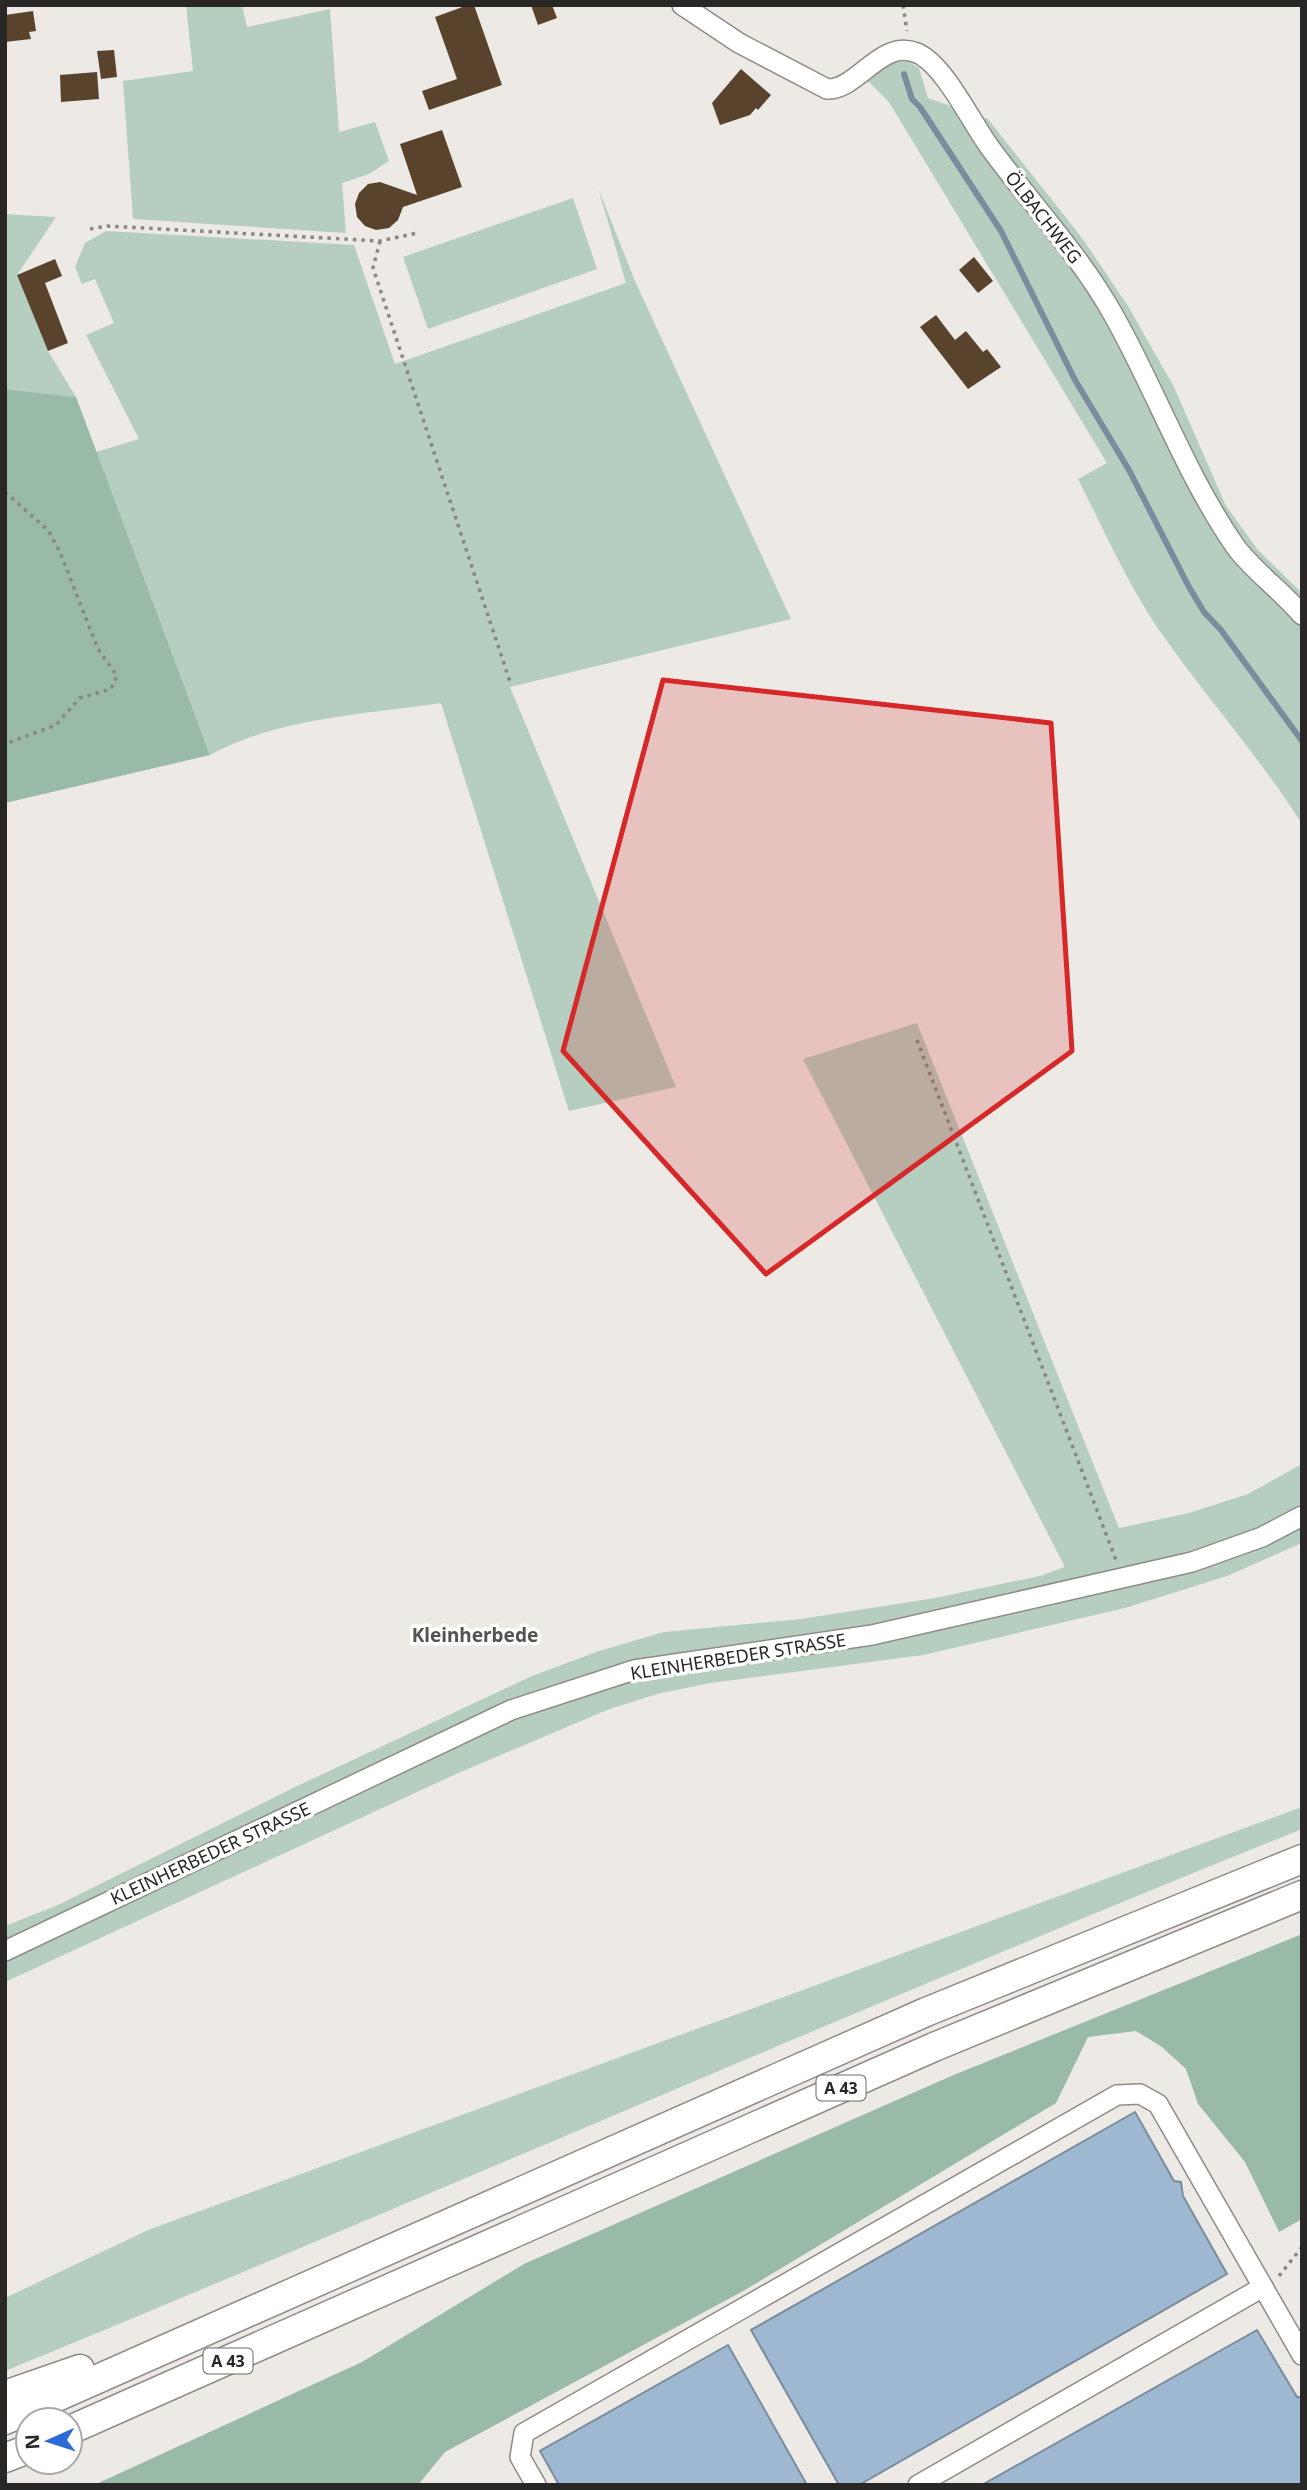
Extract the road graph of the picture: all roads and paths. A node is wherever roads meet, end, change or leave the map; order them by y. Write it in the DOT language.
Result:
graph roads {
  1 [pos="682,5"];
  2 [pos="903,5"];
  3 [pos="906,51"];
  4 [pos="90,229"];
  5 [pos="417,233"];
  6 [pos="380,241"];
  7 [pos="5,492"];
  8 [pos="1302,615"];
  9 [pos="510,682"];
  10 [pos="5,744"];
  11 [pos="917,1040"];
  12 [pos="1302,1516"];
  13 [pos="1122,1579"];
  14 [pos="1302,1859"];
  15 [pos="1302,1895"];
  16 [pos="5,1951"];
  17 [pos="1302,2247"];
  18 [pos="1263,2287"];
  19 [pos="297,2292"];
  20 [pos="1302,2355"];
  21 [pos="5,2395"];
  22 [pos="5,2420"];
  23 [pos="84,2424"];
  24 [pos="536,2485"];
  25 [pos="918,2485"];
  1 -- 3 [label="street"];
  2 -- 3 [label="path"];
  3 -- 8 [label="street, ÖLBACHWEG"];
  4 -- 6 [label="path"];
  5 -- 6 [label="path"];
  6 -- 9 [label="path"];
  7 -- 10 [label="path"];
  11 -- 13 [label="path"];
  12 -- 13 [label="street, KLEINHERBEDER STRASSE"];
  13 -- 16 [label="street, KLEINHERBEDER STRASSE"];
  14 -- 19 [label="highway, A 43"];
  15 -- 23 [label="highway, A 43"];
  17 -- 18 [label="path"];
  18 -- 20 [label="street"];
  18 -- 24 [label="street"];
  18 -- 25 [label="street"];
  19 -- 21 [label="highway"];
  19 -- 22 [label="highway, A 43"];
}
